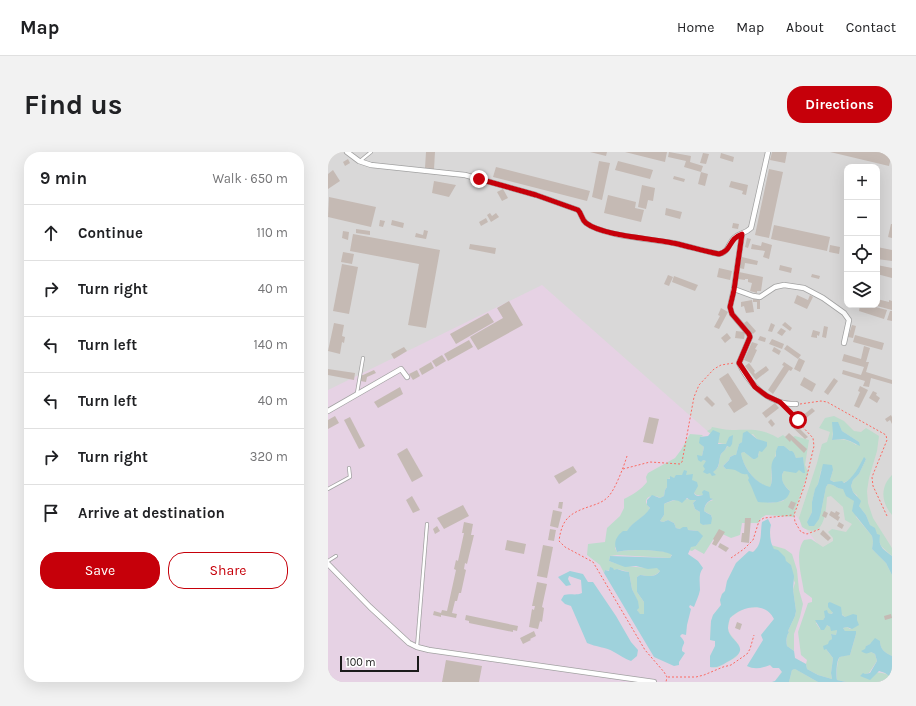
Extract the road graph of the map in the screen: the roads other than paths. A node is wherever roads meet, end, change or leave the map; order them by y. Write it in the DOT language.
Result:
graph roads {
  1 [pos="347,152"];
  2 [pos="371,152"];
  3 [pos="768,152"];
  4 [pos="359,161"];
  5 [pos="742,234"];
  6 [pos="734,290"];
  7 [pos="844,342"];
  8 [pos="363,358"];
  9 [pos="407,377"];
  10 [pos="357,394"];
  11 [pos="796,404"];
  12 [pos="328,411"];
  13 [pos="349,468"];
  14 [pos="328,489"];
  15 [pos="428,524"];
  16 [pos="336,556"];
  17 [pos="328,562"];
  18 [pos="417,647"];
  19 [pos="654,682"];
  1 -- 4 [label="street"];
  2 -- 4 [label="lane"];
  3 -- 5 [label="street"];
  4 -- 5 [label="street"];
  5 -- 6 [label="street"];
  6 -- 7 [label="street"];
  6 -- 11 [label="street"];
  8 -- 10 [label="lane"];
  9 -- 10 [label="street"];
  10 -- 12 [label="street"];
  13 -- 14 [label="lane"];
  15 -- 18 [label="lane"];
  16 -- 17 [label="lane"];
  17 -- 18 [label="street"];
  18 -- 19 [label="street"];
}
